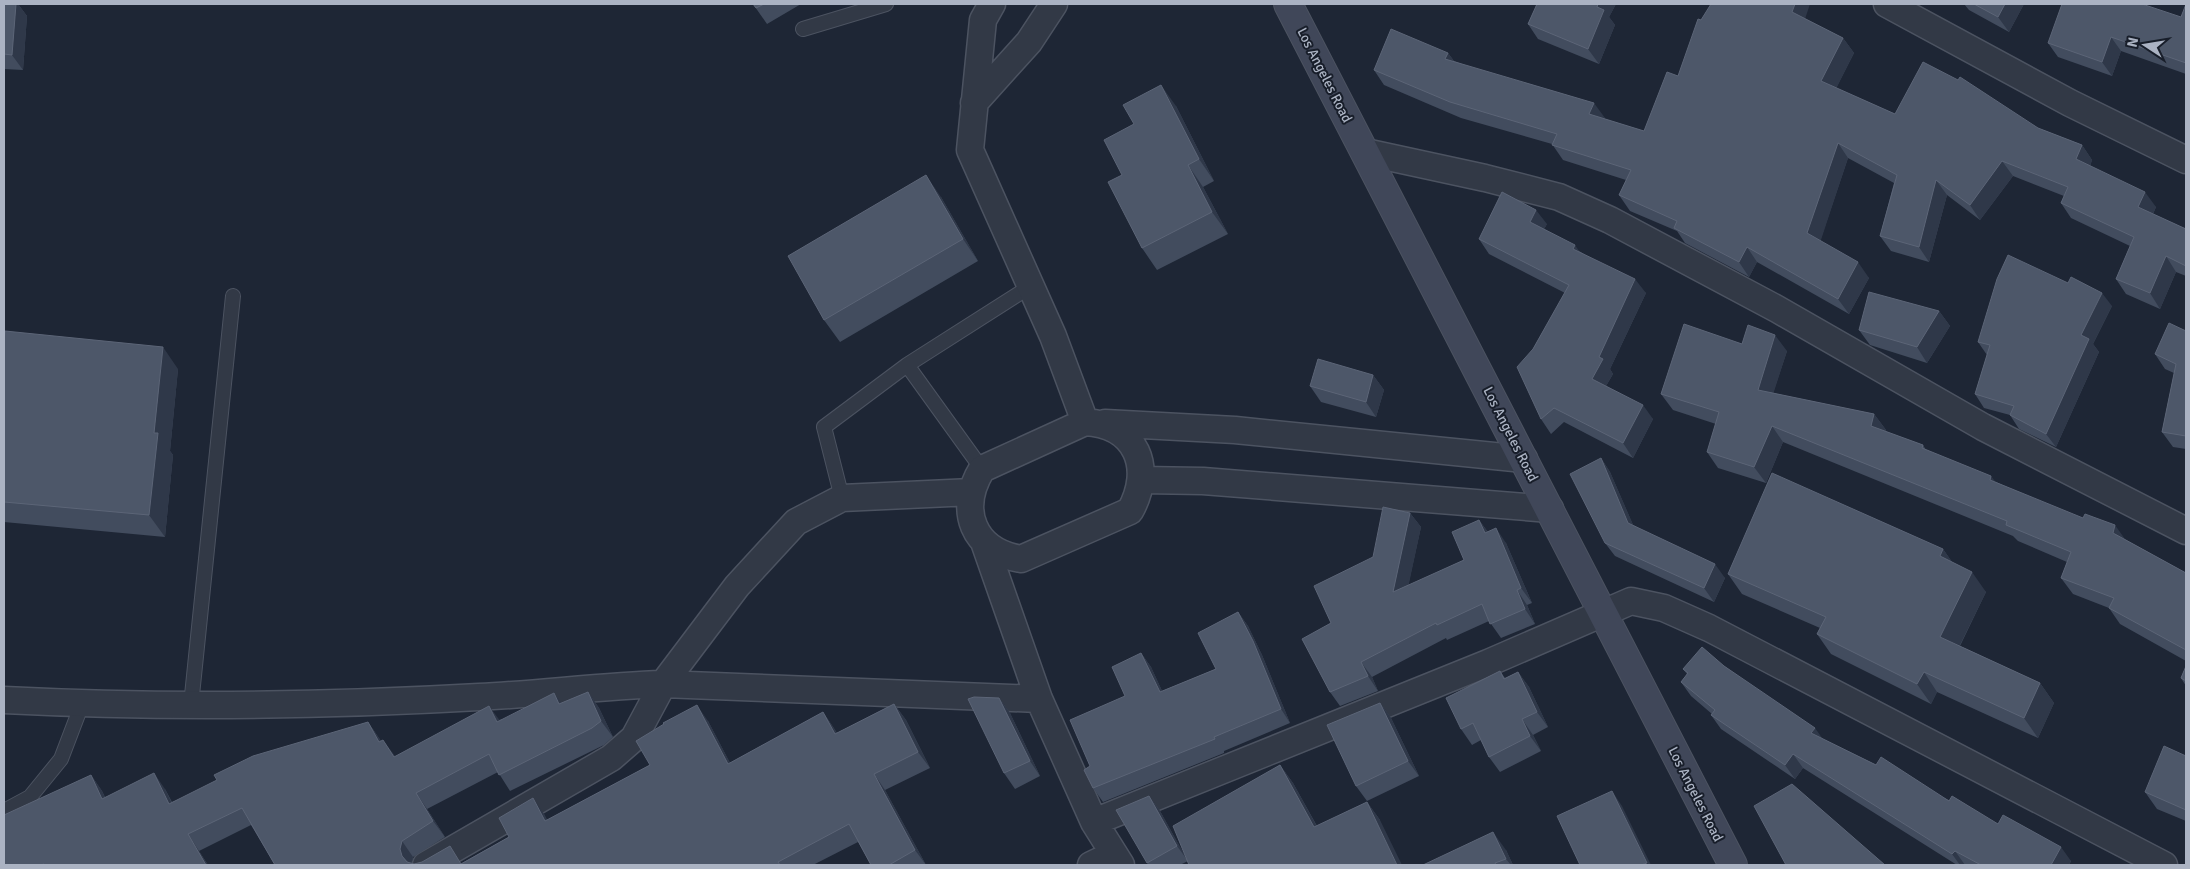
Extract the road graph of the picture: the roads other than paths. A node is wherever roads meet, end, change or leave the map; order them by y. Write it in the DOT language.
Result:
graph roads {
  1 [pos="886,4"];
  2 [pos="992,4"];
  3 [pos="1054,4"];
  4 [pos="1288,4"];
  5 [pos="1887,4"];
  6 [pos="803,28"];
  7 [pos="974,103"];
  8 [pos="1365,152"];
  9 [pos="2186,160"];
  10 [pos="1031,286"];
  11 [pos="233,296"];
  12 [pos="907,366"];
  13 [pos="1092,422"];
  14 [pos="1524,459"];
  15 [pos="1142,480"];
  16 [pos="977,481"];
  17 [pos="842,498"];
  18 [pos="1550,510"];
  19 [pos="2186,531"];
  20 [pos="984,542"];
  21 [pos="1021,560"];
  22 [pos="1602,613"];
  23 [pos="1010,617"];
  24 [pos="663,684"];
  25 [pos="1039,699"];
  26 [pos="4,700"];
  27 [pos="82,704"];
  28 [pos="192,705"];
  29 [pos="4,811"];
  30 [pos="1094,822"];
  31 [pos="1109,862"];
  32 [pos="426,865"];
  33 [pos="1733,865"];
  34 [pos="2164,865"];
  1 -- 6 [label="lane"];
  2 -- 7 [label="street"];
  3 -- 7 [label="street"];
  4 -- 8 [label="main road, Los Angeles Road"];
  5 -- 9 [label="street"];
  7 -- 10 [label="street"];
  8 -- 14 [label="main road, Los Angeles Road"];
  8 -- 19 [label="street"];
  10 -- 12 [label="lane"];
  10 -- 13 [label="street"];
  11 -- 28 [label="lane"];
  12 -- 16 [label="lane"];
  12 -- 17 [label="lane"];
  13 -- 14 [label="street"];
  13 -- 15 [label="street"];
  13 -- 16 [label="street"];
  14 -- 18 [label="main road, Los Angeles Road"];
  15 -- 18 [label="street"];
  15 -- 21 [label="street"];
  16 -- 17 [label="street"];
  16 -- 20 [label="street"];
  17 -- 24 [label="street"];
  18 -- 22 [label="main road, Los Angeles Road"];
  20 -- 21 [label="street"];
  20 -- 23 [label="street"];
  21 -- 23 [label="street"];
  22 -- 30 [label="street"];
  22 -- 33 [label="main road, Los Angeles Road"];
  22 -- 34 [label="street"];
  23 -- 25 [label="street"];
  24 -- 25 [label="street"];
  24 -- 28 [label="street"];
  24 -- 32 [label="street"];
  25 -- 30 [label="street"];
  26 -- 27 [label="street"];
  27 -- 28 [label="street"];
  27 -- 29 [label="lane"];
  30 -- 31 [label="street"];
}
